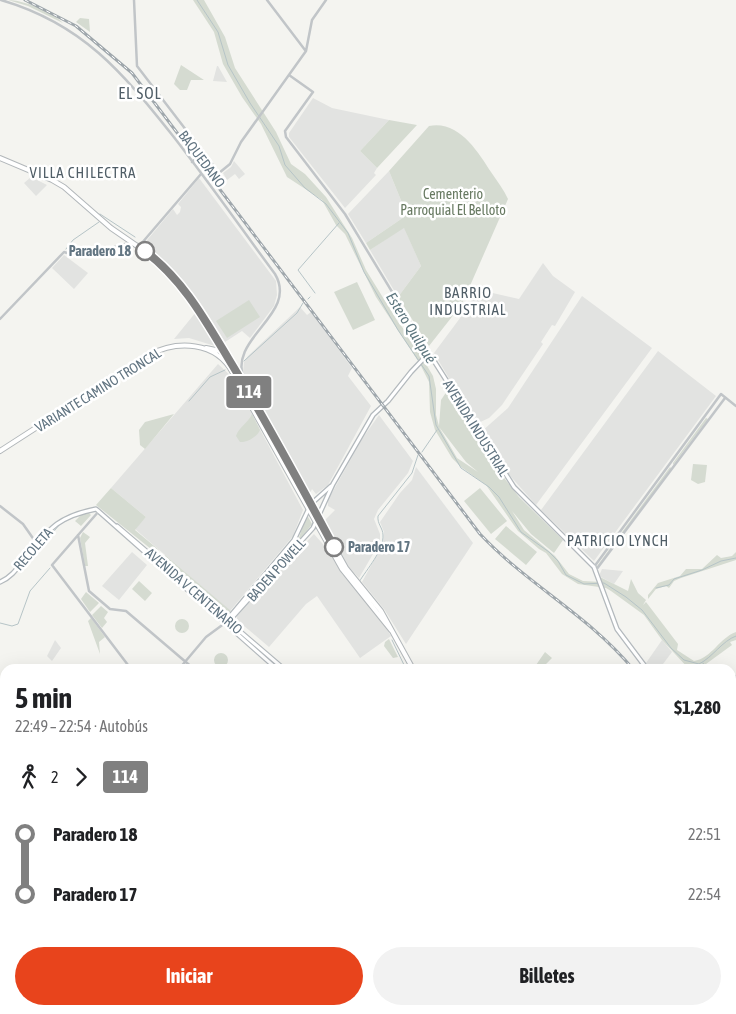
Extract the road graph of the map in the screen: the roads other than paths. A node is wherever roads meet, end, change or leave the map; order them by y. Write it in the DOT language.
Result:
graph roads {
  1 [pos="1,0"];
  2 [pos="134,0"];
  3 [pos="267,0"];
  4 [pos="326,0"];
  5 [pos="306,51"];
  6 [pos="289,75"];
  7 [pos="204,152"];
  8 [pos="0,158"];
  9 [pos="192,162"];
  10 [pos="201,174"];
  11 [pos="135,245"];
  12 [pos="0,319"];
  13 [pos="196,346"];
  14 [pos="225,352"];
  15 [pos="429,353"];
  16 [pos="243,387"];
  17 [pos="725,398"];
  18 [pos="736,406"];
  19 [pos="706,415"];
  20 [pos="710,419"];
  21 [pos="0,451"];
  22 [pos="333,484"];
  23 [pos="311,504"];
  24 [pos="0,506"];
  25 [pos="307,509"];
  26 [pos="97,510"];
  27 [pos="318,518"];
  28 [pos="315,524"];
  29 [pos="298,534"];
  30 [pos="78,535"];
  31 [pos="37,544"];
  32 [pos="296,548"];
  33 [pos="276,568"];
  34 [pos="595,569"];
  35 [pos="271,570"];
  36 [pos="351,581"];
  37 [pos="0,582"];
  38 [pos="358,584"];
  39 [pos="262,586"];
  40 [pos="227,621"];
  41 [pos="396,636"];
  42 [pos="185,661"];
  43 [pos="127,664"];
  44 [pos="183,664"];
  45 [pos="188,664"];
  46 [pos="272,664"];
  47 [pos="278,664"];
  48 [pos="410,664"];
  49 [pos="643,664"];
  1 -- 9 [label="street, BAQUEDANO"];
  2 -- 7 [label="street"];
  3 -- 5 [label="street"];
  4 -- 5 [label="street"];
  5 -- 6 [label="street"];
  6 -- 7 [label="street"];
  6 -- 15 [label="street, AVENIDA INDUSTRIAL"];
  7 -- 9 [label="street"];
  8 -- 11 [label="main road"];
  9 -- 10 [label="street, BAQUEDANO"];
  10 -- 11 [label="street"];
  10 -- 16 [label="street, BAQUEDANO"];
  11 -- 12 [label="street"];
  11 -- 14 [label="main road"];
  13 -- 14 [label="main road"];
  13 -- 16 [label="main road, VARIANTE CAMINO TRONCAL"];
  13 -- 21 [label="main road, VARIANTE CAMINO TRONCAL"];
  14 -- 16 [label="main road"];
  15 -- 22 [label="main road, BADEN POWELL"];
  15 -- 34 [label="main road, AVENIDA INDUSTRIAL"];
  16 -- 23 [label="main road"];
  16 -- 25 [label="main road"];
  17 -- 18 [label="street"];
  17 -- 19 [label="street"];
  17 -- 20 [label="street"];
  19 -- 20 [label="street"];
  19 -- 34 [label="street"];
  20 -- 34 [label="street"];
  22 -- 23 [label="main road, BADEN POWELL"];
  22 -- 27 [label="main road, BADEN POWELL"];
  23 -- 25 [label="main road, BADEN POWELL"];
  23 -- 27 [label="main road"];
  24 -- 31 [label="street"];
  25 -- 28 [label="main road"];
  25 -- 29 [label="main road, BADEN POWELL"];
  26 -- 30 [label="street"];
  26 -- 31 [label="main road, RECOLETA"];
  26 -- 40 [label="main road, AVENIDA V CENTENARIO"];
  27 -- 28 [label="main road, BADEN POWELL"];
  27 -- 38 [label="main road"];
  28 -- 32 [label="main road, BADEN POWELL"];
  28 -- 36 [label="main road"];
  29 -- 32 [label="main road"];
  29 -- 35 [label="main road, BADEN POWELL"];
  30 -- 42 [label="street"];
  30 -- 43 [label="street"];
  31 -- 37 [label="main road, RECOLETA"];
  32 -- 33 [label="main road, BADEN POWELL"];
  33 -- 35 [label="main road"];
  33 -- 39 [label="main road, BADEN POWELL"];
  34 -- 49 [label="main road"];
  35 -- 39 [label="main road"];
  35 -- 40 [label="main road, BADEN POWELL"];
  36 -- 38 [label="main road"];
  36 -- 41 [label="main road"];
  38 -- 41 [label="main road"];
  39 -- 40 [label="main road, BADEN POWELL"];
  40 -- 42 [label="street, BADEN POWELL"];
  40 -- 46 [label="main road, AVENIDA V CENTENARIO"];
  40 -- 47 [label="main road, AVENIDA V CENTENARIO"];
  41 -- 48 [label="main road"];
  42 -- 44 [label="street, BADEN POWELL"];
  42 -- 45 [label="street"];
}
